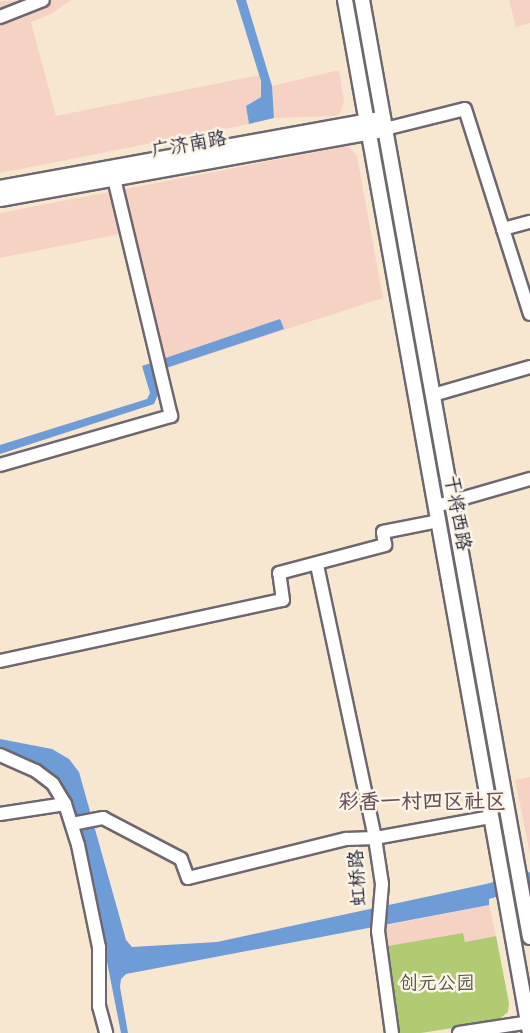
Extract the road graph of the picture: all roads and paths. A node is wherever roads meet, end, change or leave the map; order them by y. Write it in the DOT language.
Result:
graph roads {
  1 [pos="43,0"];
  2 [pos="345,0"];
  3 [pos="362,0"];
  4 [pos="0,18"];
  5 [pos="384,124"];
  6 [pos="368,127"];
  7 [pos="114,179"];
  8 [pos="0,188"];
  9 [pos="0,199"];
  10 [pos="530,222"];
  11 [pos="503,229"];
  12 [pos="530,314"];
  13 [pos="530,367"];
  14 [pos="433,395"];
  15 [pos="0,465"];
  16 [pos="530,478"];
  17 [pos="452,503"];
  18 [pos="436,506"];
  19 [pos="438,521"];
  20 [pos="317,564"];
  21 [pos="0,661"];
  22 [pos="0,755"];
  23 [pos="65,804"];
  24 [pos="0,814"];
  25 [pos="491,817"];
  26 [pos="74,824"];
  27 [pos="375,838"];
  28 [pos="530,937"];
  29 [pos="529,1026"];
  30 [pos="106,1033"];
  31 [pos="393,1033"];
  32 [pos="459,1033"];
  1 -- 4 [label="street"];
  2 -- 6 [label="main road, 干将西路"];
  3 -- 5 [label="main road, 干将西路"];
  5 -- 6 [label="main road, 广济南路"];
  5 -- 11 [label="street"];
  5 -- 14 [label="main road, 干将西路"];
  6 -- 7 [label="main road, 广济南路"];
  6 -- 8 [label="main road, 广济南路"];
  6 -- 18 [label="main road, 干将西路"];
  7 -- 9 [label="main road, 广济南路"];
  7 -- 15 [label="street"];
  10 -- 11 [label="street"];
  11 -- 12 [label="street"];
  13 -- 14 [label="street"];
  14 -- 17 [label="main road, 干将西路"];
  16 -- 17 [label="street"];
  17 -- 18 [label="street"];
  17 -- 28 [label="main road, 干将西路"];
  18 -- 19 [label="main road, 干将西路"];
  19 -- 20 [label="street"];
  19 -- 25 [label="main road, 干将西路"];
  20 -- 21 [label="street"];
  20 -- 27 [label="street"];
  22 -- 23 [label="street"];
  23 -- 24 [label="street"];
  23 -- 26 [label="street"];
  25 -- 27 [label="street, 虹桥路"];
  25 -- 29 [label="main road, 干将西路"];
  26 -- 27 [label="street"];
  26 -- 30 [label="street"];
  27 -- 31 [label="street, 虹桥路"];
  29 -- 32 [label="street"];
}
